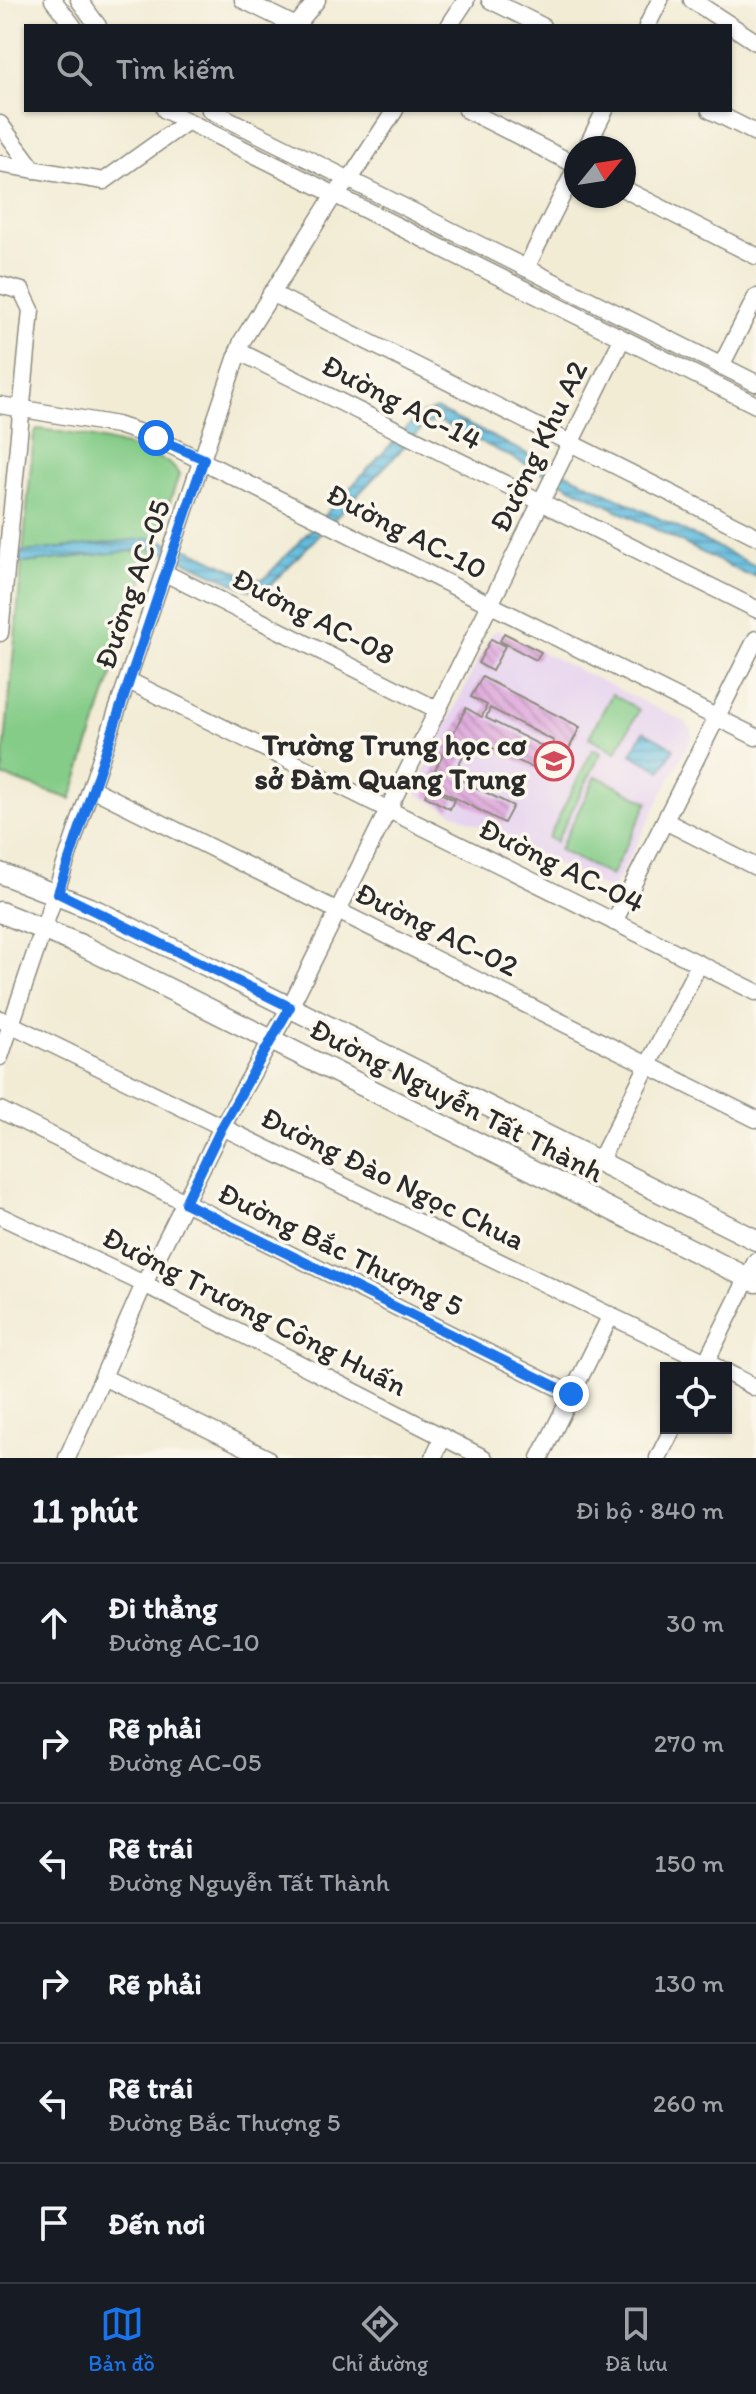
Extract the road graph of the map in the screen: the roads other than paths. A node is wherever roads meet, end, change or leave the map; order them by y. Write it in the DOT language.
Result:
graph roads {
  1 [pos="53,0"];
  2 [pos="79,0"];
  3 [pos="243,0"];
  4 [pos="317,0"];
  5 [pos="466,0"];
  6 [pos="490,0"];
  7 [pos="660,0"];
  8 [pos="692,0"];
  9 [pos="71,24"];
  10 [pos="97,24"];
  11 [pos="292,24"];
  12 [pos="298,24"];
  13 [pos="450,24"];
  14 [pos="538,24"];
  15 [pos="648,24"];
  16 [pos="729,24"];
  17 [pos="732,26"];
  18 [pos="756,42"];
  19 [pos="169,112"];
  20 [pos="220,112"];
  21 [pos="394,112"];
  22 [pos="471,112"];
  23 [pos="604,112"];
  24 [pos="714,112"];
  25 [pos="188,121"];
  26 [pos="0,124"];
  27 [pos="756,133"];
  28 [pos="592,136"];
  29 [pos="564,161"];
  30 [pos="0,164"];
  31 [pos="34,170"];
  32 [pos="350,179"];
  33 [pos="564,191"];
  34 [pos="334,195"];
  35 [pos="636,195"];
  36 [pos="756,256"];
  37 [pos="526,268"];
  38 [pos="0,285"];
  39 [pos="271,293"];
  40 [pos="756,297"];
  41 [pos="622,339"];
  42 [pos="238,351"];
  43 [pos="721,366"];
  44 [pos="756,383"];
  45 [pos="0,405"];
  46 [pos="756,405"];
  47 [pos="22,409"];
  48 [pos="571,444"];
  49 [pos="204,459"];
  50 [pos="541,504"];
  51 [pos="5,525"];
  52 [pos="756,536"];
  53 [pos="167,567"];
  54 [pos="491,605"];
  55 [pos="756,609"];
  56 [pos="0,633"];
  57 [pos="756,639"];
  58 [pos="129,681"];
  59 [pos="438,710"];
  60 [pos="716,717"];
  61 [pos="756,737"];
  62 [pos="93,789"];
  63 [pos="388,810"];
  64 [pos="665,821"];
  65 [pos="756,867"];
  66 [pos="0,873"];
  67 [pos="58,893"];
  68 [pos="338,911"];
  69 [pos="0,912"];
  70 [pos="614,922"];
  71 [pos="46,929"];
  72 [pos="699,964"];
  73 [pos="756,992"];
  74 [pos="290,1007"];
  75 [pos="6,1020"];
  76 [pos="272,1041"];
  77 [pos="0,1057"];
  78 [pos="648,1065"];
  79 [pos="0,1110"];
  80 [pos="756,1119"];
  81 [pos="222,1127"];
  82 [pos="599,1162"];
  83 [pos="185,1203"];
  84 [pos="0,1216"];
  85 [pos="756,1240"];
  86 [pos="753,1274"];
  87 [pos="144,1284"];
  88 [pos="611,1315"];
  89 [pos="701,1362"];
  90 [pos="711,1362"];
  91 [pos="732,1375"];
  92 [pos="105,1378"];
  93 [pos="756,1388"];
  94 [pos="571,1394"];
  95 [pos="670,1434"];
  96 [pos="443,1437"];
  97 [pos="67,1458"];
  98 [pos="267,1458"];
  99 [pos="433,1458"];
  100 [pos="484,1458"];
  101 [pos="540,1458"];
  102 [pos="658,1458"];
  1 -- 9 [label="street"];
  2 -- 10 [label="street"];
  3 -- 11 [label="street"];
  4 -- 12 [label="street"];
  5 -- 13 [label="street"];
  6 -- 14 [label="street"];
  7 -- 15 [label="street"];
  8 -- 16 [label="street"];
  17 -- 18 [label="street"];
  19 -- 25 [label="street"];
  20 -- 32 [label="street"];
  21 -- 32 [label="street, Đường AC-05"];
  22 -- 29 [label="street"];
  23 -- 28 [label="street"];
  24 -- 27 [label="street"];
  25 -- 31 [label="street"];
  25 -- 34 [label="street"];
  26 -- 31 [label="street"];
  30 -- 31 [label="street"];
  32 -- 34 [label="street, Đường AC-05"];
  32 -- 37 [label="street"];
  33 -- 37 [label="street"];
  34 -- 39 [label="street, Đường AC-05"];
  34 -- 41 [label="street"];
  35 -- 36 [label="street"];
  37 -- 43 [label="street"];
  38 -- 47 [label="street"];
  39 -- 42 [label="street, Đường AC-05"];
  39 -- 48 [label="street"];
  40 -- 43 [label="street"];
  41 -- 46 [label="street"];
  41 -- 48 [label="street, Đường Khu A2"];
  42 -- 49 [label="street, Đường AC-05"];
  42 -- 50 [label="street, Đường AC-14"];
  43 -- 44 [label="street"];
  45 -- 47 [label="street, Đường AC-10"];
  47 -- 49 [label="street, Đường AC-10"];
  47 -- 51 [label="street"];
  48 -- 50 [label="street, Đường Khu A2"];
  48 -- 52 [label="street"];
  49 -- 53 [label="street, Đường AC-05"];
  49 -- 54 [label="street, Đường AC-10"];
  50 -- 54 [label="street, Đường Khu A2"];
  50 -- 55 [label="street, Đường AC-14"];
  51 -- 56 [label="street"];
  53 -- 58 [label="street, Đường AC-05"];
  53 -- 59 [label="street, Đường AC-08"];
  54 -- 59 [label="street, Đường Khu A2"];
  54 -- 60 [label="street, Đường AC-10"];
  57 -- 60 [label="street"];
  58 -- 62 [label="street, Đường AC-05"];
  58 -- 63 [label="street, Đường AC-04"];
  59 -- 63 [label="street, Đường Khu A2"];
  60 -- 61 [label="street, Đường AC-10"];
  60 -- 64 [label="street"];
  62 -- 67 [label="street, Đường AC-05"];
  62 -- 68 [label="street, Đường AC-02"];
  63 -- 68 [label="street, Đường Khu A2"];
  63 -- 70 [label="street, Đường AC-04"];
  64 -- 65 [label="street"];
  64 -- 70 [label="street"];
  66 -- 67 [label="main road, Đường Nguyễn Tất Thành"];
  67 -- 71 [label="street, Đường AC-05"];
  67 -- 74 [label="main road, Đường Nguyễn Tất Thành"];
  68 -- 74 [label="street, Đường Khu A2"];
  68 -- 78 [label="street, Đường AC-02"];
  69 -- 71 [label="main road, Đường Nguyễn Tất Thành"];
  70 -- 72 [label="street, Đường AC-04"];
  71 -- 75 [label="street, Đường AC-05"];
  71 -- 76 [label="main road, Đường Nguyễn Tất Thành"];
  72 -- 73 [label="street, Đường AC-04"];
  72 -- 78 [label="street"];
  74 -- 76 [label="street, Đường Khu A2"];
  74 -- 82 [label="main road, Đường Nguyễn Tất Thành"];
  75 -- 77 [label="street, Đường AC-05"];
  75 -- 81 [label="street, Đường Đào Ngọc Chua"];
  76 -- 81 [label="street, Đường Khu A2"];
  76 -- 86 [label="main road, Đường Nguyễn Tất Thành"];
  78 -- 80 [label="street, Đường AC-02"];
  78 -- 82 [label="street"];
  79 -- 83 [label="street, Đường Bắc Thượng 5"];
  81 -- 83 [label="street, Đường Khu A2"];
  81 -- 88 [label="street, Đường Đào Ngọc Chua"];
  82 -- 85 [label="main road, Đường Nguyễn Tất Thành"];
  83 -- 87 [label="street, Đường Khu A2"];
  83 -- 94 [label="street, Đường Bắc Thượng 5"];
  84 -- 87 [label="street, Đường Trương Công Huấn"];
  86 -- 90 [label="street"];
  87 -- 92 [label="street, Đường Khu A2"];
  87 -- 96 [label="street, Đường Trương Công Huấn"];
  88 -- 89 [label="street, Đường Đào Ngọc Chua"];
  88 -- 94 [label="street"];
  91 -- 93 [label="street"];
  92 -- 97 [label="street, Đường Khu A2"];
  92 -- 98 [label="street"];
  94 -- 101 [label="street"];
  95 -- 102 [label="street"];
  96 -- 99 [label="street"];
  96 -- 100 [label="street, Đường Trương Công Huấn"];
}
